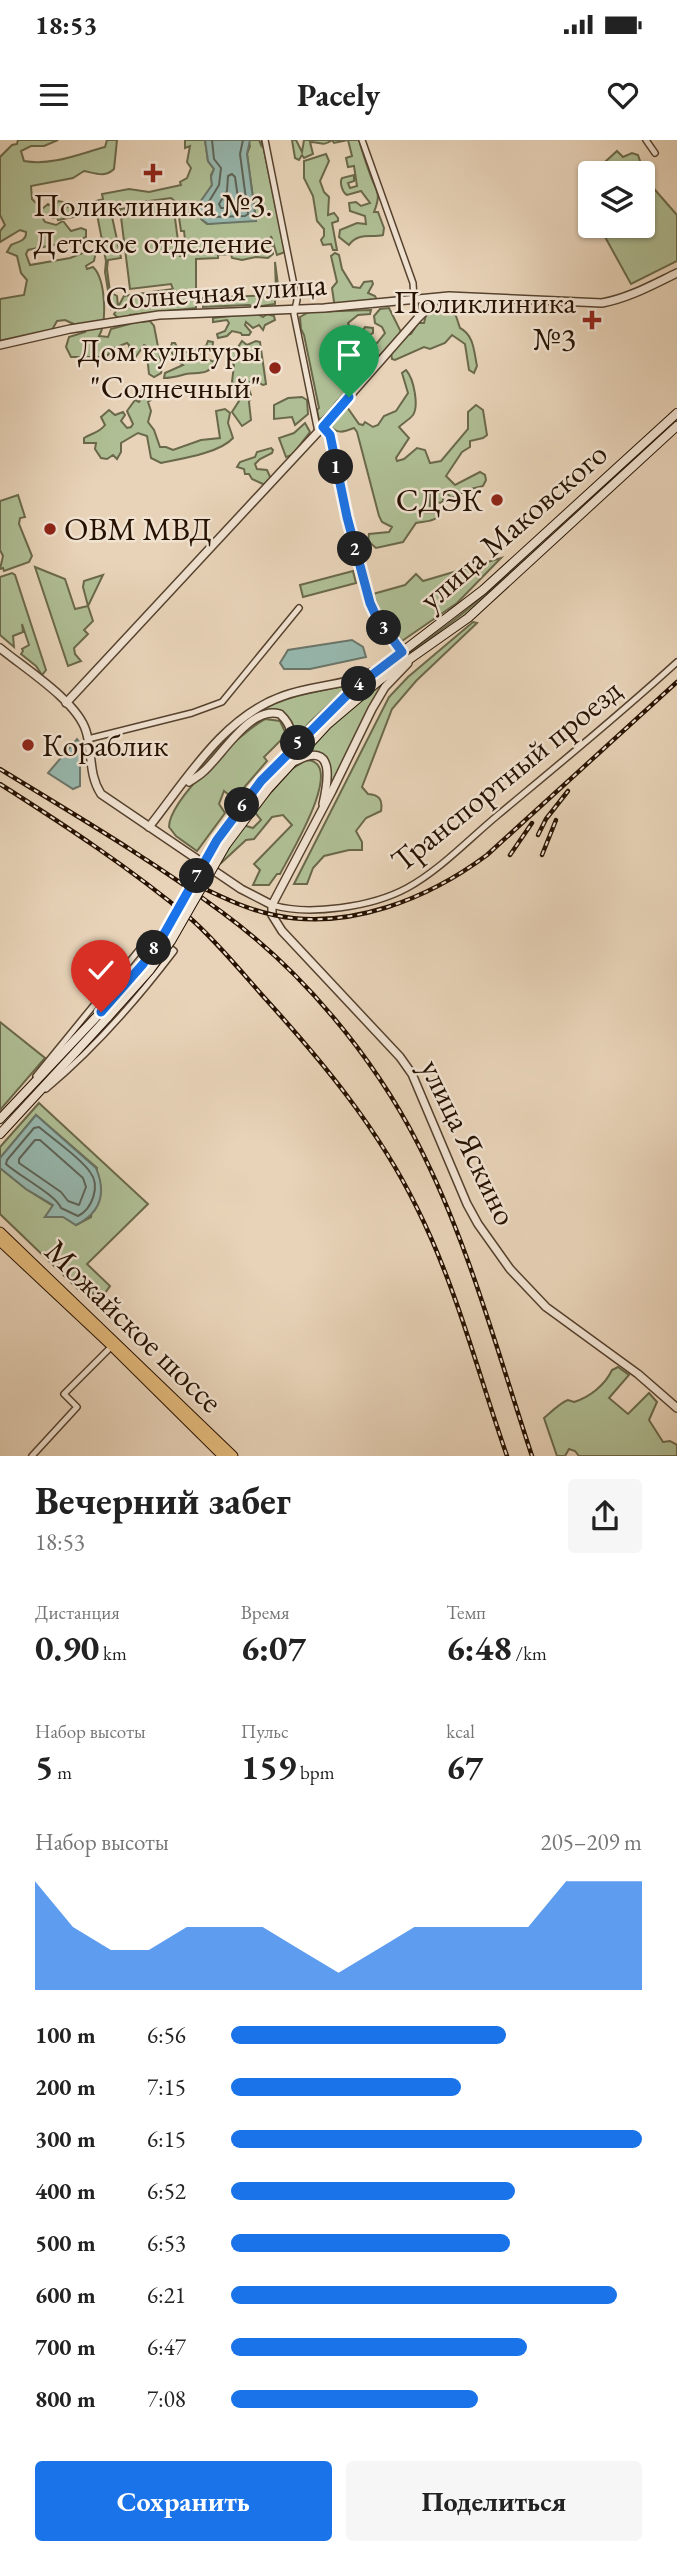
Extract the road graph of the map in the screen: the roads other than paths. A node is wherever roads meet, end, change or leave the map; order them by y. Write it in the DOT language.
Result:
graph roads {
  1 [pos="265,140"];
  2 [pos="362,140"];
  3 [pos="646,140"];
  4 [pos="655,153"];
  5 [pos="677,273"];
  6 [pos="438,298"];
  7 [pos="414,300"];
  8 [pos="295,309"];
  9 [pos="418,318"];
  10 [pos="0,345"];
  11 [pos="677,413"];
  12 [pos="677,426"];
  13 [pos="321,430"];
  14 [pos="299,608"];
  15 [pos="0,648"];
  16 [pos="402,652"];
  17 [pos="411,660"];
  18 [pos="677,663"];
  19 [pos="376,670"];
  20 [pos="66,702"];
  21 [pos="88,739"];
  22 [pos="288,760"];
  23 [pos="182,786"];
  24 [pos="321,812"];
  25 [pos="149,827"];
  26 [pos="272,905"];
  27 [pos="104,1014"];
  28 [pos="38,1073"];
  29 [pos="29,1088"];
  30 [pos="36,1096"];
  31 [pos="19,1098"];
  32 [pos="3,1116"];
  33 [pos="13,1120"];
  34 [pos="0,1134"];
  35 [pos="0,1232"];
  36 [pos="0,1241"];
  37 [pos="112,1346"];
  38 [pos="677,1408"];
  39 [pos="32,1456"];
  40 [pos="223,1456"];
  41 [pos="233,1456"];
  1 -- 8 [label="street"];
  2 -- 7 [label="street"];
  3 -- 4 [label="street"];
  5 -- 6 [label="street, Солнечная улица"];
  6 -- 7 [label="street, Солнечная улица"];
  6 -- 9 [label="street"];
  7 -- 8 [label="street, Солнечная улица"];
  7 -- 9 [label="street"];
  8 -- 10 [label="street, Солнечная улица"];
  8 -- 13 [label="street"];
  9 -- 13 [label="street"];
  11 -- 16 [label="main road, улица Маковского"];
  12 -- 17 [label="main road, улица Маковского"];
  13 -- 16 [label="street"];
  13 -- 20 [label="street"];
  14 -- 21 [label="street"];
  15 -- 20 [label="street"];
  16 -- 19 [label="main road, улица Маковского"];
  17 -- 22 [label="main road, улица Маковского"];
  17 -- 24 [label="street"];
  18 -- 26 [label="street, Транспортный проезд"];
  19 -- 22 [label="main road, улица Маковского"];
  19 -- 23 [label="street"];
  20 -- 21 [label="street"];
  21 -- 25 [label="street"];
  22 -- 23 [label="street"];
  22 -- 24 [label="street"];
  22 -- 27 [label="main road, bridge"];
  22 -- 27 [label="main road, bridge"];
  23 -- 25 [label="street"];
  24 -- 26 [label="street"];
  25 -- 26 [label="street"];
  26 -- 38 [label="street, улица Яскино"];
  27 -- 29 [label="main road"];
  27 -- 30 [label="main road"];
  28 -- 30 [label="street"];
  28 -- 31 [label="street"];
  28 -- 32 [label="street"];
  29 -- 30 [label="street"];
  29 -- 31 [label="main road"];
  30 -- 33 [label="main road"];
  31 -- 32 [label="main road"];
  32 -- 33 [label="street"];
  33 -- 34 [label="main road"];
  35 -- 41 [label="main road, Можайское шоссе"];
  36 -- 37 [label="main road, Можайское шоссе"];
  37 -- 39 [label="street"];
  37 -- 40 [label="main road, Можайское шоссе"];
}
